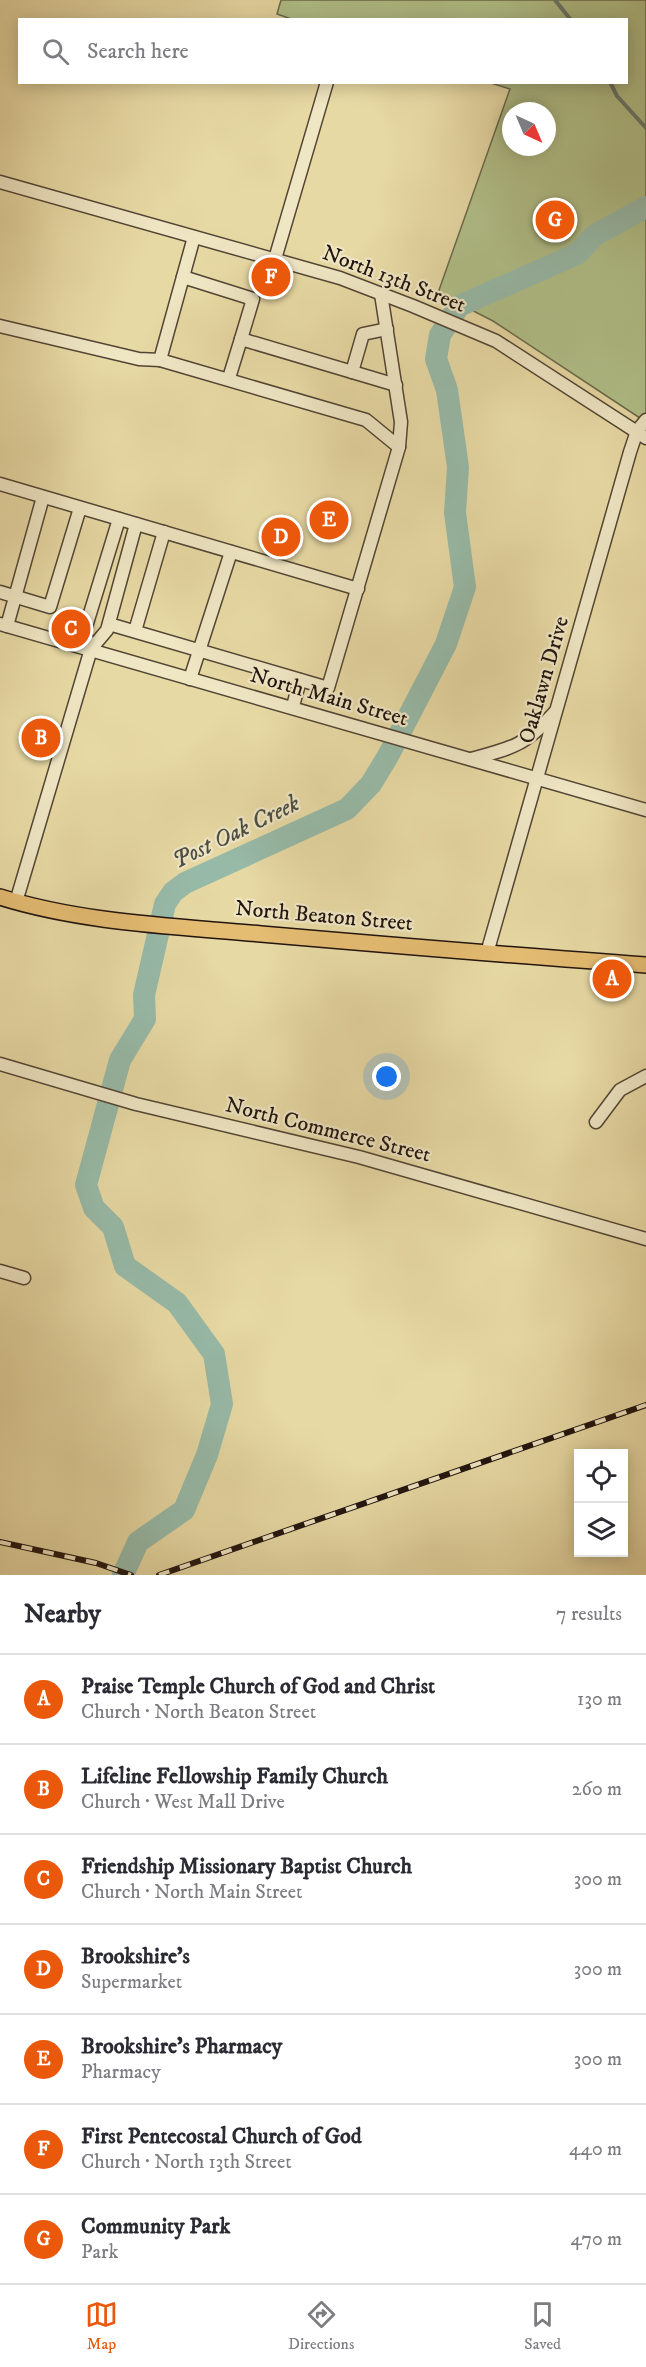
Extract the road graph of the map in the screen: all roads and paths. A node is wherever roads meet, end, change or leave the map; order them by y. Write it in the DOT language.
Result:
graph roads {
  1 [pos="326,84"];
  2 [pos="0,182"];
  3 [pos="194,237"];
  4 [pos="275,259"];
  5 [pos="183,277"];
  6 [pos="381,294"];
  7 [pos="0,326"];
  8 [pos="387,329"];
  9 [pos="241,339"];
  10 [pos="160,360"];
  11 [pos="352,372"];
  12 [pos="229,378"];
  13 [pos="396,385"];
  14 [pos="646,420"];
  15 [pos="642,435"];
  16 [pos="399,447"];
  17 [pos="0,484"];
  18 [pos="42,496"];
  19 [pos="80,508"];
  20 [pos="119,519"];
  21 [pos="135,524"];
  22 [pos="164,532"];
  23 [pos="231,552"];
  24 [pos="358,589"];
  25 [pos="0,592"];
  26 [pos="16,597"];
  27 [pos="109,624"];
  28 [pos="4,625"];
  29 [pos="135,632"];
  30 [pos="91,649"];
  31 [pos="200,651"];
  32 [pos="190,679"];
  33 [pos="300,680"];
  34 [pos="292,706"];
  35 [pos="558,709"];
  36 [pos="471,759"];
  37 [pos="536,779"];
  38 [pos="646,810"];
  39 [pos="0,897"];
  40 [pos="16,902"];
  41 [pos="487,953"];
  42 [pos="646,965"];
  43 [pos="0,1064"];
  44 [pos="646,1076"];
  45 [pos="596,1122"];
  46 [pos="646,1239"];
  47 [pos="0,1271"];
  48 [pos="24,1278"];
  1 -- 4 [label="street"];
  2 -- 3 [label="street, North 13th Street"];
  3 -- 4 [label="street, North 13th Street"];
  3 -- 5 [label="street"];
  4 -- 6 [label="street, North 13th Street"];
  5 -- 9 [label="street"];
  5 -- 10 [label="street"];
  6 -- 8 [label="street"];
  6 -- 15 [label="street, North 13th Street"];
  7 -- 10 [label="street"];
  8 -- 11 [label="street"];
  8 -- 13 [label="street"];
  9 -- 11 [label="street"];
  9 -- 12 [label="street"];
  10 -- 12 [label="street"];
  11 -- 13 [label="street"];
  12 -- 16 [label="street"];
  13 -- 16 [label="street"];
  14 -- 15 [label="street, Oaklawn Drive"];
  15 -- 35 [label="street, Oaklawn Drive"];
  16 -- 24 [label="street"];
  17 -- 18 [label="street"];
  18 -- 19 [label="street"];
  18 -- 26 [label="street"];
  19 -- 20 [label="street"];
  19 -- 26 [label="street"];
  20 -- 21 [label="street"];
  20 -- 30 [label="street"];
  21 -- 22 [label="street"];
  21 -- 27 [label="street"];
  22 -- 23 [label="street"];
  22 -- 29 [label="street"];
  23 -- 24 [label="street"];
  23 -- 31 [label="street"];
  24 -- 33 [label="street"];
  25 -- 26 [label="street"];
  26 -- 28 [label="street"];
  27 -- 29 [label="street"];
  27 -- 30 [label="street"];
  28 -- 30 [label="street, North Main Street"];
  29 -- 31 [label="street"];
  30 -- 32 [label="street, North Main Street"];
  30 -- 40 [label="street"];
  31 -- 32 [label="street"];
  31 -- 33 [label="street"];
  32 -- 34 [label="street, North Main Street"];
  33 -- 34 [label="street"];
  34 -- 36 [label="street, North Main Street"];
  35 -- 36 [label="street"];
  35 -- 37 [label="street, Oaklawn Drive"];
  36 -- 37 [label="street, North Main Street"];
  37 -- 38 [label="street, North Main Street"];
  37 -- 41 [label="street, Oaklawn Drive"];
  39 -- 40 [label="main road, North Beaton Street"];
  40 -- 41 [label="main road, North Beaton Street"];
  41 -- 42 [label="main road, North Beaton Street"];
  43 -- 46 [label="street, North Commerce Street"];
  44 -- 45 [label="street"];
  47 -- 48 [label="street"];
}
